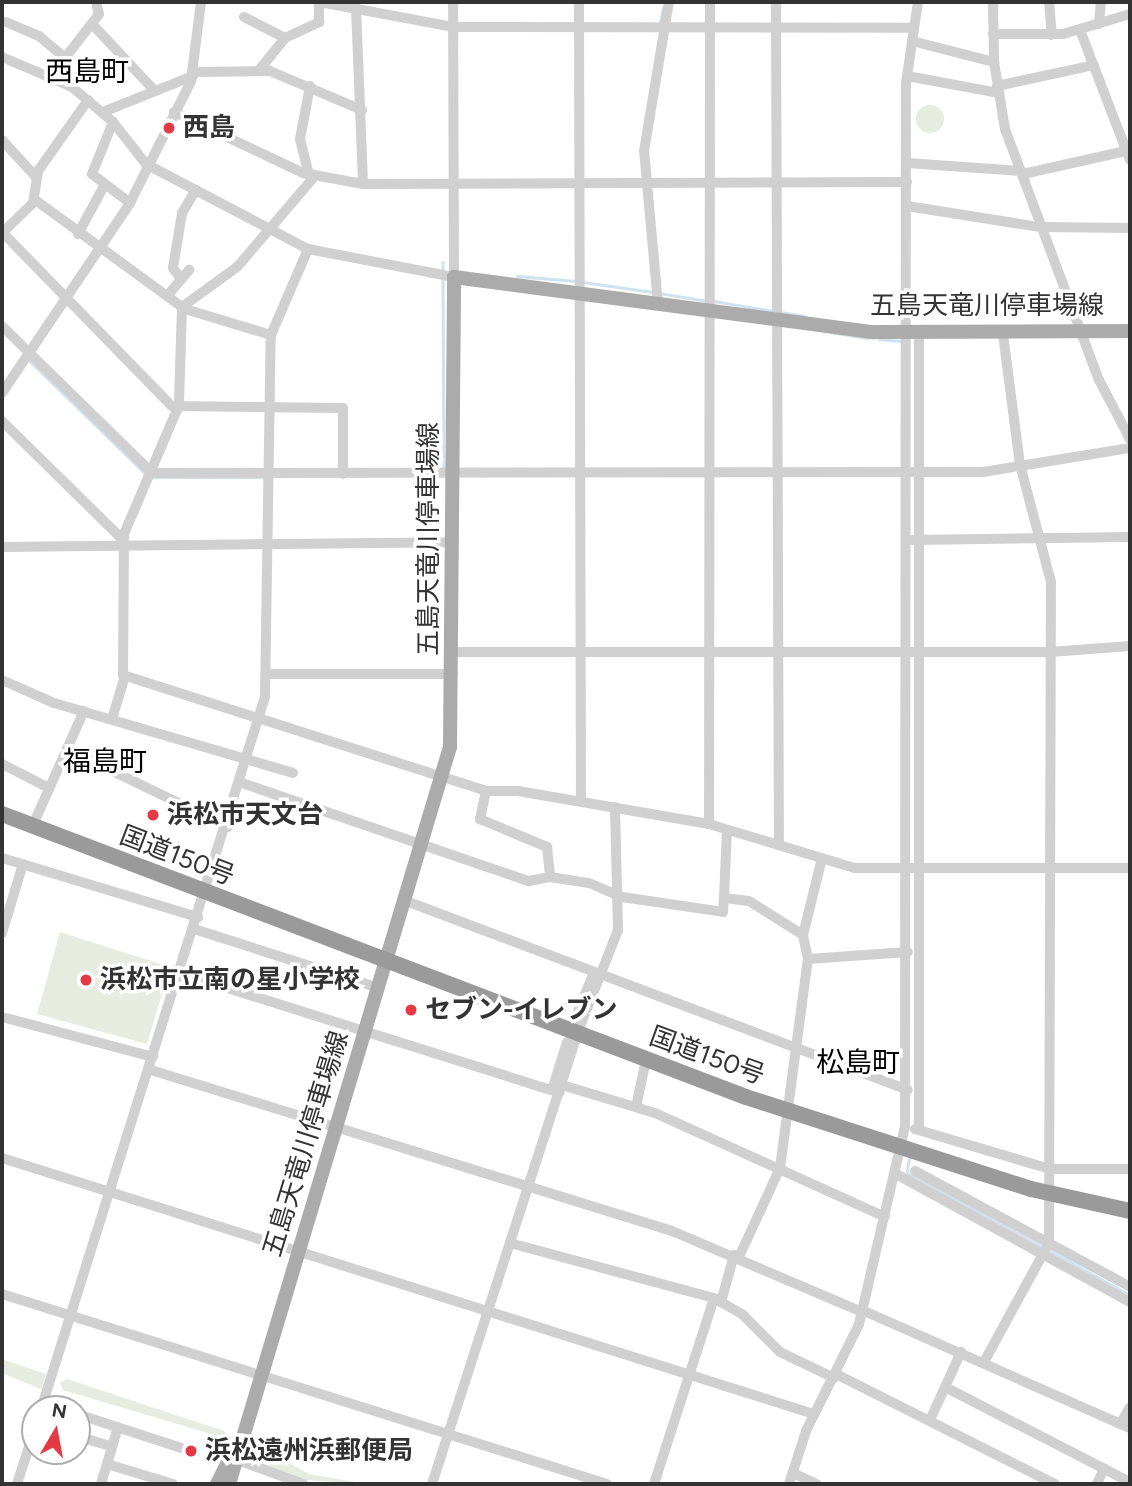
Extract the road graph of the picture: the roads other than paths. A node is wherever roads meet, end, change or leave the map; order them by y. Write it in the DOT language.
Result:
graph roads {
  1 [pos="96,2"];
  2 [pos="201,2"];
  3 [pos="320,2"];
  4 [pos="453,2"];
  5 [pos="579,2"];
  6 [pos="669,2"];
  7 [pos="710,2"];
  8 [pos="776,2"];
  9 [pos="918,2"];
  10 [pos="980,2"];
  11 [pos="1049,2"];
  12 [pos="1101,2"];
  13 [pos="993,3"];
  14 [pos="356,8"];
  15 [pos="1130,15"];
  16 [pos="244,17"];
  17 [pos="6,22"];
  18 [pos="1099,23"];
  19 [pos="92,24"];
  20 [pos="666,25"];
  21 [pos="579,26"];
  22 [pos="453,27"];
  23 [pos="710,27"];
  24 [pos="776,28"];
  25 [pos="914,28"];
  26 [pos="1080,30"];
  27 [pos="993,34"];
  28 [pos="1052,35"];
  29 [pos="285,38"];
  30 [pos="912,41"];
  31 [pos="2,57"];
  32 [pos="65,58"];
  33 [pos="994,62"];
  34 [pos="1094,65"];
  35 [pos="260,69"];
  36 [pos="193,74"];
  37 [pos="907,76"];
  38 [pos="310,86"];
  39 [pos="72,87"];
  40 [pos="152,88"];
  41 [pos="998,90"];
  42 [pos="88,100"];
  43 [pos="362,110"];
  44 [pos="103,112"];
  45 [pos="174,112"];
  46 [pos="113,122"];
  47 [pos="2,140"];
  48 [pos="1129,154"];
  49 [pos="907,163"];
  50 [pos="146,164"];
  51 [pos="1023,172"];
  52 [pos="312,176"];
  53 [pos="36,177"];
  54 [pos="580,181"];
  55 [pos="644,182"];
  56 [pos="711,182"];
  57 [pos="776,182"];
  58 [pos="907,182"];
  59 [pos="362,184"];
  60 [pos="453,184"];
  61 [pos="104,186"];
  62 [pos="196,190"];
  63 [pos="34,199"];
  64 [pos="130,203"];
  65 [pos="907,206"];
  66 [pos="1040,227"];
  67 [pos="1130,228"];
  68 [pos="267,229"];
  69 [pos="2,233"];
  70 [pos="78,234"];
  71 [pos="102,247"];
  72 [pos="308,249"];
  73 [pos="454,277"];
  74 [pos="581,294"];
  75 [pos="69,295"];
  76 [pos="168,295"];
  77 [pos="658,304"];
  78 [pos="182,307"];
  79 [pos="710,311"];
  80 [pos="777,320"];
  81 [pos="2,326"];
  82 [pos="1130,331"];
  83 [pos="1082,332"];
  84 [pos="914,334"];
  85 [pos="1003,334"];
  86 [pos="271,335"];
  87 [pos="29,354"];
  88 [pos="2,393"];
  89 [pos="179,405"];
  90 [pos="270,406"];
  91 [pos="2,421"];
  92 [pos="1130,439"];
  93 [pos="1130,448"];
  94 [pos="1020,465"];
  95 [pos="777,472"];
  96 [pos="914,472"];
  97 [pos="152,473"];
  98 [pos="581,473"];
  99 [pos="709,473"];
  100 [pos="269,474"];
  101 [pos="343,474"];
  102 [pos="454,475"];
  103 [pos="1130,537"];
  104 [pos="914,540"];
  105 [pos="1041,540"];
  106 [pos="124,541"];
  107 [pos="268,541"];
  108 [pos="454,542"];
  109 [pos="2,547"];
  110 [pos="1130,646"];
  111 [pos="709,651"];
  112 [pos="914,651"];
  113 [pos="454,652"];
  114 [pos="581,652"];
  115 [pos="777,652"];
  116 [pos="1050,652"];
  117 [pos="266,674"];
  118 [pos="453,674"];
  119 [pos="125,676"];
  120 [pos="2,680"];
  121 [pos="85,711"];
  122 [pos="112,719"];
  123 [pos="258,719"];
  124 [pos="67,749"];
  125 [pos="246,760"];
  126 [pos="2,764"];
  127 [pos="293,773"];
  128 [pos="443,778"];
  129 [pos="242,783"];
  130 [pos="49,788"];
  131 [pos="486,791"];
  132 [pos="581,801"];
  133 [pos="615,807"];
  134 [pos="2,814"];
  135 [pos="709,824"];
  136 [pos="32,827"];
  137 [pos="228,827"];
  138 [pos="727,830"];
  139 [pos="425,840"];
  140 [pos="779,844"];
  141 [pos="2,858"];
  142 [pos="822,858"];
  143 [pos="23,864"];
  144 [pos="915,868"];
  145 [pos="1049,868"];
  146 [pos="1130,868"];
  147 [pos="550,877"];
  148 [pos="206,893"];
  149 [pos="619,893"];
  150 [pos="724,898"];
  151 [pos="406,901"];
  152 [pos="198,917"];
  153 [pos="194,929"];
  154 [pos="2,933"];
  155 [pos="803,935"];
  156 [pos="908,952"];
  157 [pos="808,959"];
  158 [pos="386,962"];
  159 [pos="180,973"];
  160 [pos="597,974"];
  161 [pos="379,988"];
  162 [pos="577,1014"];
  163 [pos="2,1017"];
  164 [pos="366,1031"];
  165 [pos="572,1038"];
  166 [pos="797,1049"];
  167 [pos="153,1058"];
  168 [pos="646,1060"];
  169 [pos="151,1070"];
  170 [pos="558,1089"];
  171 [pos="908,1090"];
  172 [pos="636,1107"];
  173 [pos="790,1112"];
  174 [pos="905,1126"];
  175 [pos="336,1128"];
  176 [pos="919,1130"];
  177 [pos="902,1150"];
  178 [pos="2,1158"];
  179 [pos="780,1168"];
  180 [pos="1050,1169"];
  181 [pos="1130,1169"];
  182 [pos="915,1171"];
  183 [pos="896,1174"];
  184 [pos="942,1185"];
  185 [pos="529,1189"];
  186 [pos="111,1192"];
  187 [pos="1050,1194"];
  188 [pos="936,1196"];
  189 [pos="1130,1211"];
  190 [pos="885,1217"];
  191 [pos="510,1243"];
  192 [pos="1049,1243"];
  193 [pos="298,1251"];
  194 [pos="1043,1255"];
  195 [pos="736,1256"];
  196 [pos="1130,1287"];
  197 [pos="2,1294"];
  198 [pos="718,1300"];
  199 [pos="1130,1302"];
  200 [pos="488,1311"];
  201 [pos="862,1311"];
  202 [pos="73,1316"];
  203 [pos="961,1352"];
  204 [pos="984,1362"];
  205 [pos="259,1374"];
  206 [pos="689,1375"];
  207 [pos="835,1376"];
  208 [pos="945,1387"];
  209 [pos="46,1395"];
  210 [pos="1130,1407"];
  211 [pos="814,1414"];
  212 [pos="91,1418"];
  213 [pos="930,1420"];
  214 [pos="1126,1426"];
  215 [pos="118,1427"];
  216 [pos="449,1434"];
  217 [pos="91,1440"];
  218 [pos="112,1447"];
  219 [pos="181,1448"];
  220 [pos="233,1455"];
  221 [pos="107,1464"];
  222 [pos="23,1465"];
  223 [pos="1104,1468"];
  224 [pos="793,1473"];
  225 [pos="1130,1482"];
  226 [pos="17,1484"];
  227 [pos="101,1484"];
  228 [pos="173,1484"];
  229 [pos="217,1484"];
  230 [pos="229,1484"];
  231 [pos="303,1484"];
  232 [pos="432,1484"];
  233 [pos="607,1484"];
  234 [pos="654,1484"];
  235 [pos="789,1484"];
  236 [pos="817,1484"];
  237 [pos="1055,1484"];
  238 [pos="1097,1484"];
  1 -- 19 [label="street"];
  2 -- 36 [label="street"];
  3 -- 14 [label="street"];
  3 -- 29 [label="street"];
  4 -- 22 [label="street"];
  5 -- 21 [label="street"];
  6 -- 20 [label="street"];
  7 -- 23 [label="street"];
  8 -- 24 [label="street"];
  9 -- 25 [label="street"];
  10 -- 13 [label="street"];
  11 -- 28 [label="street"];
  12 -- 18 [label="street"];
  13 -- 27 [label="street"];
  14 -- 22 [label="street"];
  14 -- 43 [label="street"];
  15 -- 18 [label="street"];
  16 -- 29 [label="street"];
  17 -- 32 [label="street"];
  18 -- 26 [label="street"];
  19 -- 32 [label="street"];
  19 -- 40 [label="street"];
  20 -- 21 [label="street"];
  20 -- 23 [label="street"];
  20 -- 55 [label="street"];
  21 -- 22 [label="street"];
  21 -- 54 [label="street"];
  22 -- 60 [label="street"];
  23 -- 24 [label="street"];
  23 -- 56 [label="street"];
  24 -- 25 [label="street"];
  24 -- 57 [label="street"];
  25 -- 30 [label="street"];
  26 -- 28 [label="street"];
  26 -- 34 [label="street"];
  27 -- 28 [label="street"];
  27 -- 33 [label="street"];
  29 -- 35 [label="street"];
  30 -- 33 [label="street"];
  30 -- 37 [label="street"];
  31 -- 39 [label="street"];
  32 -- 39 [label="street"];
  33 -- 41 [label="street"];
  34 -- 41 [label="street"];
  34 -- 48 [label="street"];
  35 -- 36 [label="street"];
  35 -- 38 [label="street"];
  36 -- 40 [label="street"];
  36 -- 45 [label="street"];
  37 -- 41 [label="street"];
  37 -- 49 [label="street"];
  38 -- 43 [label="street"];
  38 -- 52 [label="street"];
  39 -- 42 [label="street"];
  40 -- 44 [label="street"];
  41 -- 51 [label="street"];
  42 -- 44 [label="street"];
  42 -- 53 [label="street"];
  43 -- 59 [label="street"];
  44 -- 46 [label="street"];
  45 -- 50 [label="street"];
  45 -- 52 [label="street"];
  46 -- 50 [label="street"];
  46 -- 61 [label="street"];
  47 -- 53 [label="street"];
  48 -- 51 [label="street"];
  49 -- 51 [label="street"];
  49 -- 58 [label="street"];
  50 -- 62 [label="street"];
  50 -- 64 [label="street"];
  51 -- 66 [label="street"];
  52 -- 59 [label="street"];
  52 -- 68 [label="street"];
  53 -- 63 [label="street"];
  54 -- 55 [label="street"];
  54 -- 60 [label="street"];
  54 -- 74 [label="street"];
  55 -- 56 [label="street"];
  55 -- 77 [label="street"];
  56 -- 57 [label="street"];
  56 -- 79 [label="street"];
  57 -- 58 [label="street"];
  57 -- 80 [label="street"];
  58 -- 65 [label="street"];
  59 -- 60 [label="street"];
  60 -- 73 [label="street"];
  61 -- 64 [label="street"];
  61 -- 70 [label="street"];
  62 -- 68 [label="street"];
  62 -- 76 [label="street"];
  63 -- 69 [label="street"];
  63 -- 70 [label="street"];
  64 -- 71 [label="street"];
  65 -- 66 [label="street"];
  65 -- 84 [label="street"];
  66 -- 67 [label="street"];
  66 -- 83 [label="street"];
  68 -- 72 [label="street"];
  68 -- 78 [label="street"];
  69 -- 75 [label="street"];
  70 -- 71 [label="street"];
  71 -- 75 [label="street"];
  71 -- 76 [label="street"];
  72 -- 73 [label="street"];
  72 -- 86 [label="street"];
  73 -- 74 [label="main road, 五島天竜川停車場線"];
  73 -- 102 [label="main road, 五島天竜川停車場線"];
  74 -- 77 [label="main road, 五島天竜川停車場線"];
  74 -- 98 [label="street"];
  75 -- 87 [label="street"];
  75 -- 89 [label="street"];
  76 -- 78 [label="street"];
  77 -- 79 [label="main road, 五島天竜川停車場線"];
  78 -- 86 [label="street"];
  78 -- 89 [label="street"];
  79 -- 80 [label="main road, 五島天竜川停車場線"];
  79 -- 99 [label="street"];
  80 -- 84 [label="main road, 五島天竜川停車場線"];
  80 -- 95 [label="street"];
  81 -- 87 [label="street"];
  82 -- 83 [label="main road, 五島天竜川停車場線"];
  83 -- 85 [label="main road, 五島天竜川停車場線"];
  83 -- 92 [label="street"];
  84 -- 85 [label="main road, 五島天竜川停車場線"];
  84 -- 96 [label="street"];
  85 -- 94 [label="street"];
  86 -- 90 [label="street"];
  87 -- 88 [label="street"];
  87 -- 97 [label="street"];
  89 -- 90 [label="street"];
  89 -- 97 [label="street"];
  90 -- 100 [label="street"];
  90 -- 101 [label="street"];
  91 -- 106 [label="street"];
  93 -- 94 [label="street"];
  94 -- 96 [label="street"];
  94 -- 105 [label="street"];
  95 -- 96 [label="street"];
  95 -- 99 [label="street"];
  95 -- 115 [label="street"];
  96 -- 104 [label="street"];
  97 -- 100 [label="street"];
  97 -- 106 [label="street"];
  98 -- 99 [label="street"];
  98 -- 102 [label="street"];
  98 -- 114 [label="street"];
  99 -- 111 [label="street"];
  100 -- 101 [label="street"];
  100 -- 107 [label="street"];
  101 -- 102 [label="street"];
  102 -- 108 [label="main road, 五島天竜川停車場線"];
  103 -- 105 [label="street"];
  104 -- 105 [label="street"];
  104 -- 112 [label="street"];
  105 -- 116 [label="street"];
  106 -- 107 [label="street"];
  106 -- 109 [label="street"];
  106 -- 119 [label="street"];
  107 -- 108 [label="street"];
  107 -- 117 [label="street"];
  108 -- 113 [label="main road, 五島天竜川停車場線"];
  110 -- 116 [label="street"];
  111 -- 114 [label="street"];
  111 -- 115 [label="street"];
  111 -- 135 [label="street"];
  112 -- 115 [label="street"];
  112 -- 116 [label="street"];
  112 -- 144 [label="street"];
  113 -- 114 [label="street"];
  113 -- 118 [label="main road, 五島天竜川停車場線"];
  114 -- 132 [label="street"];
  115 -- 140 [label="street"];
  116 -- 145 [label="street"];
  117 -- 118 [label="street"];
  117 -- 123 [label="street"];
  118 -- 128 [label="main road, 五島天竜川停車場線"];
  119 -- 122 [label="street"];
  119 -- 123 [label="street"];
  120 -- 121 [label="street"];
  121 -- 122 [label="street"];
  121 -- 124 [label="street"];
  122 -- 125 [label="street"];
  123 -- 125 [label="street"];
  123 -- 128 [label="street"];
  124 -- 130 [label="street"];
  124 -- 137 [label="street"];
  125 -- 127 [label="street"];
  125 -- 129 [label="street"];
  126 -- 130 [label="street"];
  128 -- 131 [label="street"];
  128 -- 139 [label="main road, 五島天竜川停車場線"];
  129 -- 137 [label="street"];
  129 -- 139 [label="street"];
  130 -- 136 [label="street"];
  131 -- 132 [label="street"];
  131 -- 147 [label="street"];
  132 -- 133 [label="street"];
  133 -- 135 [label="street"];
  133 -- 149 [label="street"];
  134 -- 136 [label="highway, 国道150号"];
  135 -- 138 [label="street"];
  136 -- 148 [label="highway, 国道150号"];
  137 -- 148 [label="street"];
  138 -- 140 [label="street"];
  138 -- 150 [label="street"];
  139 -- 147 [label="street"];
  139 -- 151 [label="main road, 五島天竜川停車場線"];
  140 -- 142 [label="street"];
  141 -- 143 [label="street"];
  142 -- 144 [label="street"];
  142 -- 155 [label="street"];
  143 -- 152 [label="street"];
  143 -- 154 [label="street"];
  144 -- 145 [label="street"];
  144 -- 156 [label="street"];
  144 -- 176 [label="street"];
  145 -- 146 [label="street"];
  145 -- 180 [label="street"];
  147 -- 149 [label="street"];
  148 -- 152 [label="street"];
  148 -- 158 [label="highway, 国道150号"];
  149 -- 150 [label="street"];
  149 -- 160 [label="street"];
  150 -- 155 [label="street"];
  151 -- 158 [label="main road, 五島天竜川停車場線"];
  151 -- 160 [label="street"];
  152 -- 153 [label="street"];
  153 -- 159 [label="street"];
  153 -- 161 [label="street"];
  155 -- 157 [label="street"];
  156 -- 157 [label="street"];
  156 -- 171 [label="street"];
  157 -- 166 [label="street"];
  158 -- 161 [label="main road, 五島天竜川停車場線"];
  158 -- 165 [label="highway, 国道150号"];
  159 -- 164 [label="street"];
  159 -- 167 [label="street"];
  160 -- 162 [label="street"];
  160 -- 165 [label="street"];
  160 -- 166 [label="street"];
  161 -- 164 [label="main road, 五島天竜川停車場線"];
  163 -- 167 [label="street"];
  164 -- 170 [label="street"];
  164 -- 175 [label="main road, 五島天竜川停車場線"];
  165 -- 168 [label="highway, 国道150号"];
  165 -- 170 [label="street"];
  166 -- 171 [label="street"];
  166 -- 173 [label="street"];
  167 -- 169 [label="street"];
  168 -- 172 [label="street"];
  168 -- 173 [label="highway, 国道150号"];
  169 -- 175 [label="street"];
  169 -- 186 [label="street"];
  170 -- 172 [label="street"];
  170 -- 185 [label="street"];
  171 -- 174 [label="street"];
  172 -- 179 [label="street"];
  173 -- 177 [label="highway, 国道150号"];
  173 -- 179 [label="street"];
  174 -- 176 [label="street"];
  174 -- 177 [label="street"];
  175 -- 185 [label="street"];
  175 -- 193 [label="main road, 五島天竜川停車場線"];
  176 -- 180 [label="street"];
  177 -- 183 [label="street"];
  177 -- 187 [label="highway, 国道150号"];
  178 -- 186 [label="street"];
  179 -- 190 [label="street"];
  179 -- 195 [label="street"];
  180 -- 181 [label="street"];
  180 -- 187 [label="street"];
  182 -- 184 [label="street"];
  183 -- 188 [label="street"];
  183 -- 190 [label="street"];
  184 -- 188 [label="street"];
  184 -- 192 [label="street"];
  185 -- 191 [label="street"];
  185 -- 195 [label="street"];
  186 -- 193 [label="street"];
  186 -- 202 [label="street"];
  187 -- 189 [label="highway, 国道150号"];
  187 -- 192 [label="street"];
  188 -- 194 [label="street"];
  190 -- 201 [label="street"];
  191 -- 198 [label="street"];
  191 -- 200 [label="street"];
  192 -- 194 [label="street"];
  192 -- 196 [label="street"];
  193 -- 200 [label="street"];
  193 -- 205 [label="main road, 五島天竜川停車場線"];
  194 -- 199 [label="street"];
  194 -- 204 [label="street"];
  195 -- 198 [label="street"];
  195 -- 201 [label="street"];
  197 -- 202 [label="street"];
  198 -- 206 [label="street"];
  198 -- 207 [label="street"];
  200 -- 206 [label="street"];
  200 -- 216 [label="street"];
  201 -- 203 [label="street"];
  201 -- 207 [label="street"];
  202 -- 205 [label="street"];
  202 -- 209 [label="street"];
  203 -- 204 [label="street"];
  203 -- 208 [label="street"];
  204 -- 214 [label="street"];
  205 -- 216 [label="street"];
  205 -- 220 [label="main road, 五島天竜川停車場線"];
  206 -- 211 [label="street"];
  206 -- 234 [label="street"];
  207 -- 211 [label="street"];
  207 -- 213 [label="street"];
  208 -- 213 [label="street"];
  208 -- 223 [label="street"];
  210 -- 214 [label="street"];
  211 -- 224 [label="street"];
  212 -- 215 [label="street"];
  213 -- 237 [label="street"];
  215 -- 218 [label="street"];
  215 -- 219 [label="street"];
  216 -- 232 [label="street"];
  216 -- 233 [label="street"];
  217 -- 218 [label="street"];
  218 -- 221 [label="street"];
  220 -- 229 [label="main road, 五島天竜川停車場線"];
  220 -- 230 [label="main road, 五島天竜川停車場線"];
  220 -- 231 [label="street"];
  221 -- 227 [label="street"];
  221 -- 228 [label="street"];
  222 -- 226 [label="street"];
  223 -- 225 [label="street"];
  223 -- 238 [label="street"];
  224 -- 235 [label="street"];
  224 -- 236 [label="street"];
}
